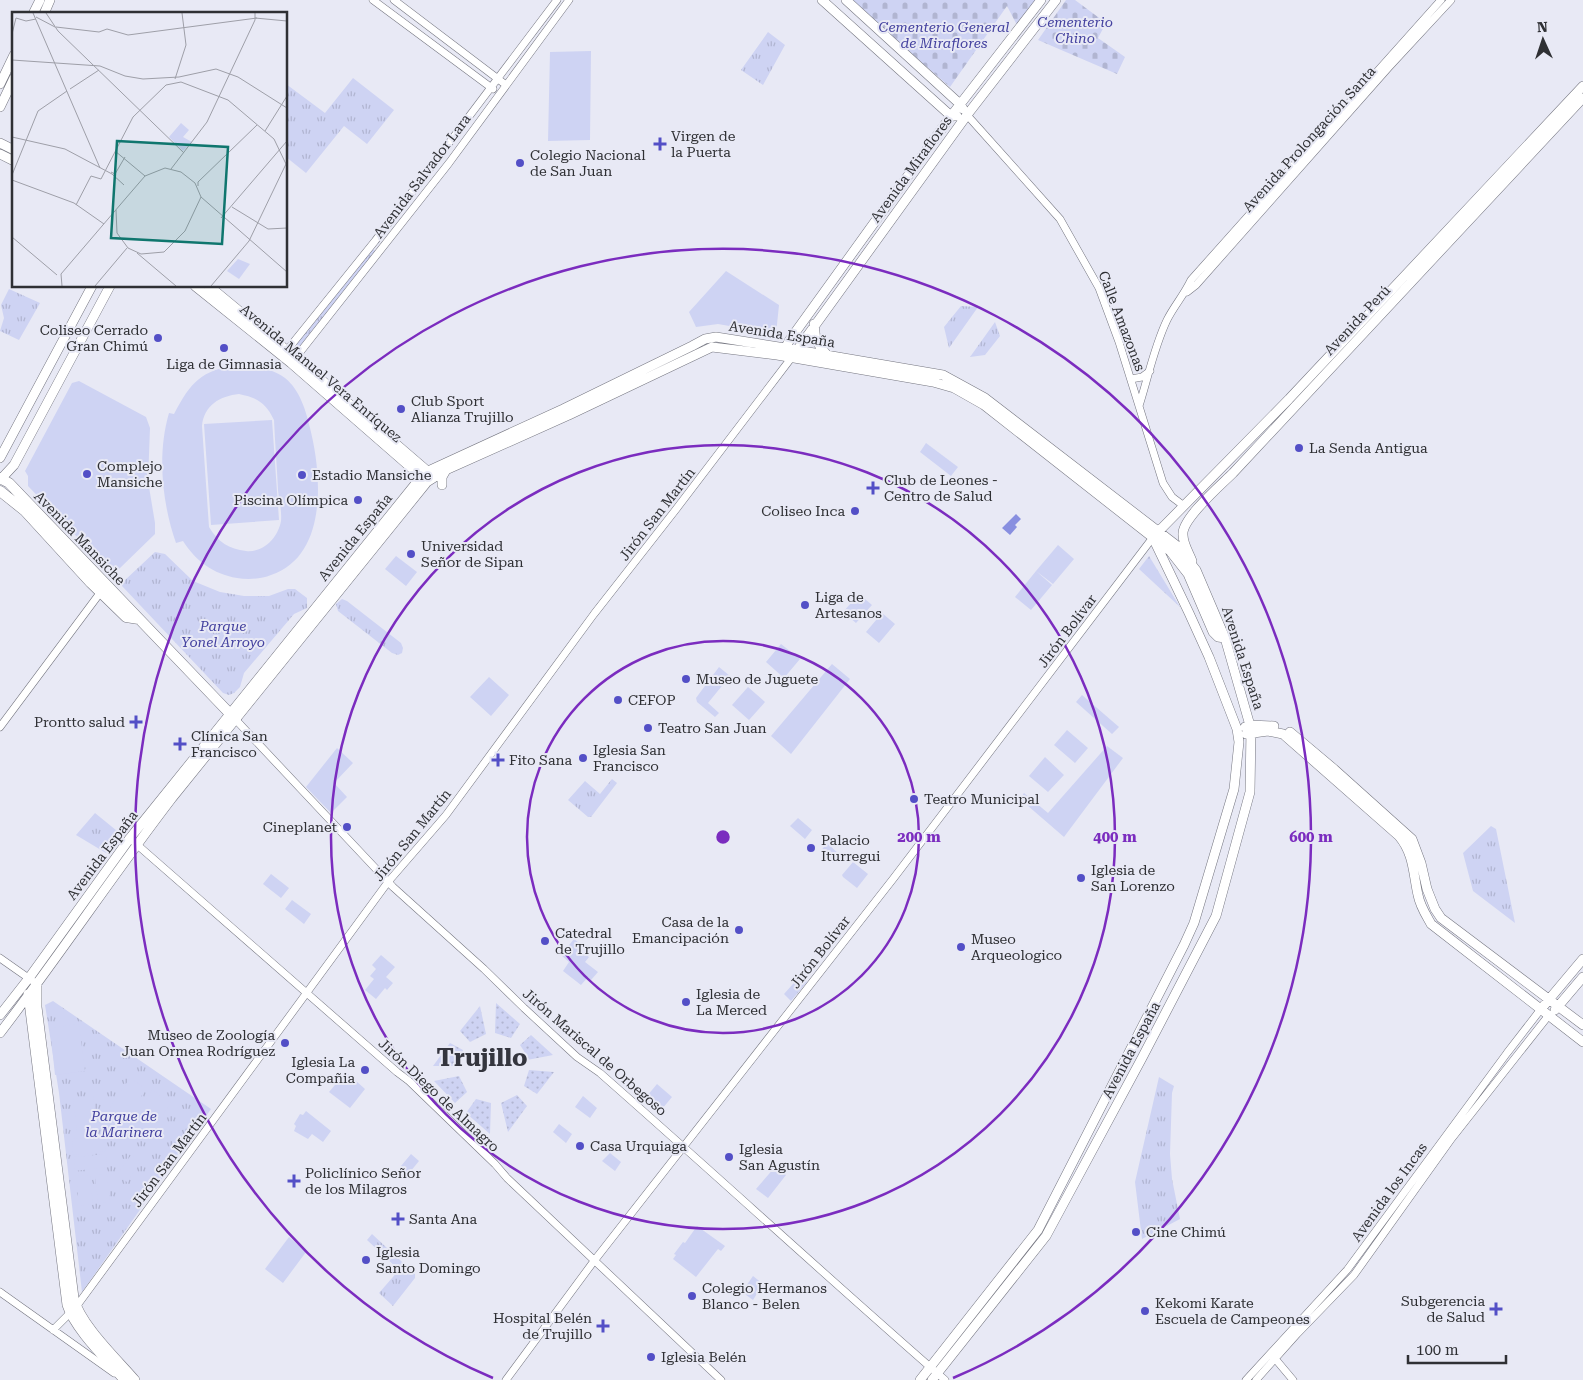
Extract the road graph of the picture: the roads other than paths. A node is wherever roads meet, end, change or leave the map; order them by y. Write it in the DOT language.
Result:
graph roads {
  1 [pos="40,0"];
  2 [pos="50,0"];
  3 [pos="373,0"];
  4 [pos="394,0"];
  5 [pos="557,0"];
  6 [pos="569,0"];
  7 [pos="822,0"];
  8 [pos="846,0"];
  9 [pos="1041,0"];
  10 [pos="1056,0"];
  11 [pos="1441,0"];
  12 [pos="1451,0"];
  13 [pos="34,12"];
  14 [pos="45,12"];
  15 [pos="1019,29"];
  16 [pos="1028,35"];
  17 [pos="1409,41"];
  18 [pos="12,59"];
  19 [pos="914,62"];
  20 [pos="904,75"];
  21 [pos="498,78"];
  22 [pos="12,82"];
  23 [pos="0,84"];
  24 [pos="506,84"];
  25 [pos="1583,86"];
  26 [pos="491,88"];
  27 [pos="499,94"];
  28 [pos="1583,98"];
  29 [pos="961,105"];
  30 [pos="0,107"];
  31 [pos="967,115"];
  32 [pos="952,116"];
  33 [pos="0,144"];
  34 [pos="12,149"];
  35 [pos="0,154"];
  36 [pos="440,156"];
  37 [pos="12,160"];
  38 [pos="449,163"];
  39 [pos="903,184"];
  40 [pos="912,191"];
  41 [pos="91,288"];
  42 [pos="109,288"];
  43 [pos="198,288"];
  44 [pos="211,288"];
  45 [pos="236,314"];
  46 [pos="814,324"];
  47 [pos="784,352"];
  48 [pos="284,353"];
  49 [pos="794,354"];
  50 [pos="827,355"];
  51 [pos="293,361"];
  52 [pos="1150,370"];
  53 [pos="1131,379"];
  54 [pos="1293,402"];
  55 [pos="1139,406"];
  56 [pos="0,458"];
  57 [pos="446,470"];
  58 [pos="428,477"];
  59 [pos="0,479"];
  60 [pos="442,485"];
  61 [pos="0,491"];
  62 [pos="1184,506"];
  63 [pos="1155,535"];
  64 [pos="1196,570"];
  65 [pos="103,589"];
  66 [pos="1225,638"];
  67 [pos="233,717"];
  68 [pos="0,727"];
  69 [pos="1251,729"];
  70 [pos="1238,732"];
  71 [pos="1234,789"];
  72 [pos="1250,792"];
  73 [pos="134,841"];
  74 [pos="388,882"];
  75 [pos="0,958"];
  76 [pos="1583,959"];
  77 [pos="1583,977"];
  78 [pos="29,978"];
  79 [pos="37,984"];
  80 [pos="306,993"];
  81 [pos="28,996"];
  82 [pos="1551,999"];
  83 [pos="1559,1006"];
  84 [pos="1545,1012"];
  85 [pos="0,1015"];
  86 [pos="1583,1025"];
  87 [pos="0,1033"];
  88 [pos="1583,1042"];
  89 [pos="684,1146"];
  90 [pos="594,1261"];
  91 [pos="0,1292"];
  92 [pos="76,1307"];
  93 [pos="70,1315"];
  94 [pos="53,1330"];
  95 [pos="1273,1356"];
  96 [pos="936,1375"];
  97 [pos="123,1379"];
  98 [pos="135,1380"];
  99 [pos="506,1380"];
  100 [pos="721,1380"];
  101 [pos="920,1380"];
  102 [pos="1246,1380"];
  103 [pos="1256,1380"];
  104 [pos="1293,1380"];
  1 -- 13 [label="main road"];
  2 -- 14 [label="main road"];
  3 -- 26 [label="street"];
  4 -- 21 [label="street"];
  5 -- 21 [label="street, Avenida Salvador Lara"];
  6 -- 24 [label="street, Avenida Salvador Lara"];
  7 -- 20 [label="main road"];
  8 -- 19 [label="main road"];
  9 -- 15 [label="main road, Avenida Miraflores"];
  10 -- 16 [label="main road, Avenida Miraflores"];
  11 -- 17 [label="street, Avenida Prolongación Santa"];
  12 -- 17 [label="street, Avenida Prolongación Santa"];
  15 -- 16 [label="main road"];
  15 -- 29 [label="main road, Avenida Miraflores"];
  16 -- 31 [label="main road, Avenida Miraflores"];
  17 -- 52 [label="street, Avenida Prolongación Santa"];
  18 -- 23 [label="main road"];
  19 -- 20 [label="main road"];
  19 -- 29 [label="main road"];
  20 -- 32 [label="main road"];
  21 -- 24 [label="street"];
  21 -- 26 [label="street, Avenida Salvador Lara"];
  22 -- 30 [label="main road"];
  24 -- 27 [label="street, Avenida Salvador Lara"];
  25 -- 54 [label="main road, Avenida Perú"];
  26 -- 27 [label="street"];
  26 -- 36 [label="street, Avenida Salvador Lara"];
  27 -- 38 [label="street, Avenida Salvador Lara"];
  28 -- 54 [label="main road, Avenida Perú"];
  29 -- 31 [label="main road"];
  29 -- 32 [label="main road, Avenida Miraflores"];
  31 -- 32 [label="main road"];
  31 -- 40 [label="main road, Avenida Miraflores"];
  31 -- 53 [label="street, Calle Amazonas"];
  32 -- 39 [label="main road, Avenida Miraflores"];
  33 -- 34 [label="main road"];
  35 -- 37 [label="main road"];
  36 -- 38 [label="street"];
  36 -- 48 [label="street, Avenida Salvador Lara"];
  38 -- 51 [label="street, Avenida Salvador Lara"];
  39 -- 40 [label="main road"];
  39 -- 47 [label="main road, Avenida Miraflores"];
  40 -- 46 [label="main road, Avenida Miraflores"];
  41 -- 56 [label="main road"];
  42 -- 59 [label="main road"];
  43 -- 45 [label="main road, Avenida Manuel Vera Enríquez"];
  44 -- 45 [label="main road, Avenida Manuel Vera Enríquez"];
  45 -- 48 [label="main road, Avenida Manuel Vera Enríquez"];
  46 -- 49 [label="main road, Avenida Miraflores"];
  46 -- 50 [label="main road"];
  47 -- 49 [label="main road, Avenida España"];
  47 -- 57 [label="main road, Avenida España"];
  47 -- 58 [label="main road, Avenida España"];
  48 -- 51 [label="main road, Avenida Manuel Vera Enríquez"];
  49 -- 50 [label="main road, Avenida España"];
  49 -- 63 [label="main road, Avenida España"];
  49 -- 74 [label="street, Jirón San Martín"];
  50 -- 63 [label="main road, Avenida España"];
  51 -- 58 [label="main road, Avenida Manuel Vera Enríquez"];
  52 -- 53 [label="street"];
  52 -- 55 [label="street, Avenida Prolongación Santa"];
  53 -- 55 [label="street, Calle Amazonas"];
  54 -- 62 [label="main road, Avenida Perú"];
  54 -- 64 [label="main road, Avenida Perú"];
  55 -- 62 [label="street, Calle Amazonas"];
  57 -- 58 [label="main road, Avenida España"];
  57 -- 60 [label="main road"];
  58 -- 67 [label="main road, Avenida España"];
  59 -- 65 [label="highway, Avenida Mansiche"];
  61 -- 65 [label="highway, Avenida Mansiche"];
  62 -- 63 [label="main road, Avenida Perú"];
  63 -- 64 [label="main road, Avenida España"];
  63 -- 66 [label="main road"];
  63 -- 70 [label="main road, Avenida España"];
  63 -- 89 [label="street, Jirón Bolívar"];
  64 -- 66 [label="main road, Avenida España"];
  65 -- 67 [label="highway, Avenida Mansiche"];
  65 -- 68 [label="street"];
  66 -- 69 [label="main road, Avenida España"];
  67 -- 73 [label="main road, Avenida España"];
  67 -- 74 [label="street, Jirón Mariscal de Orbegoso"];
  69 -- 70 [label="main road"];
  69 -- 72 [label="main road, Avenida España"];
  69 -- 82 [label="main road"];
  69 -- 84 [label="main road"];
  70 -- 71 [label="main road, Avenida España"];
  71 -- 72 [label="main road"];
  71 -- 96 [label="main road, Avenida España"];
  72 -- 96 [label="main road, Avenida España"];
  73 -- 78 [label="main road, Avenida España"];
  73 -- 79 [label="main road, Avenida España"];
  73 -- 80 [label="street, Jirón Diego de Almagro"];
  74 -- 80 [label="street, Jirón San Martín"];
  74 -- 89 [label="street, Jirón Mariscal de Orbegoso"];
  75 -- 78 [label="street"];
  76 -- 82 [label="main road"];
  77 -- 83 [label="main road"];
  78 -- 79 [label="street"];
  78 -- 81 [label="main road"];
  78 -- 85 [label="main road, Avenida España"];
  79 -- 81 [label="main road, Avenida España"];
  79 -- 92 [label="main road"];
  80 -- 90 [label="street, Jirón Diego de Almagro"];
  80 -- 92 [label="street, Jirón San Martín"];
  81 -- 87 [label="main road, Avenida España"];
  81 -- 93 [label="main road"];
  82 -- 83 [label="main road"];
  82 -- 84 [label="main road"];
  83 -- 84 [label="main road"];
  83 -- 86 [label="main road"];
  84 -- 88 [label="main road"];
  84 -- 95 [label="street, Avenida los Incas"];
  89 -- 90 [label="street, Jirón Bolívar"];
  89 -- 96 [label="street, Jirón Mariscal de Orbegoso"];
  90 -- 99 [label="street, Jirón Bolívar"];
  90 -- 100 [label="street, Jirón Diego de Almagro"];
  91 -- 94 [label="street"];
  92 -- 93 [label="street, Jirón San Martín"];
  92 -- 98 [label="main road"];
  93 -- 94 [label="street, Jirón San Martín"];
  93 -- 97 [label="main road"];
  94 -- 97 [label="street"];
  95 -- 102 [label="street, Avenida los Incas"];
  95 -- 103 [label="street, Avenida los Incas"];
  95 -- 104 [label="street"];
  96 -- 101 [label="main road, Avenida España"];
}
